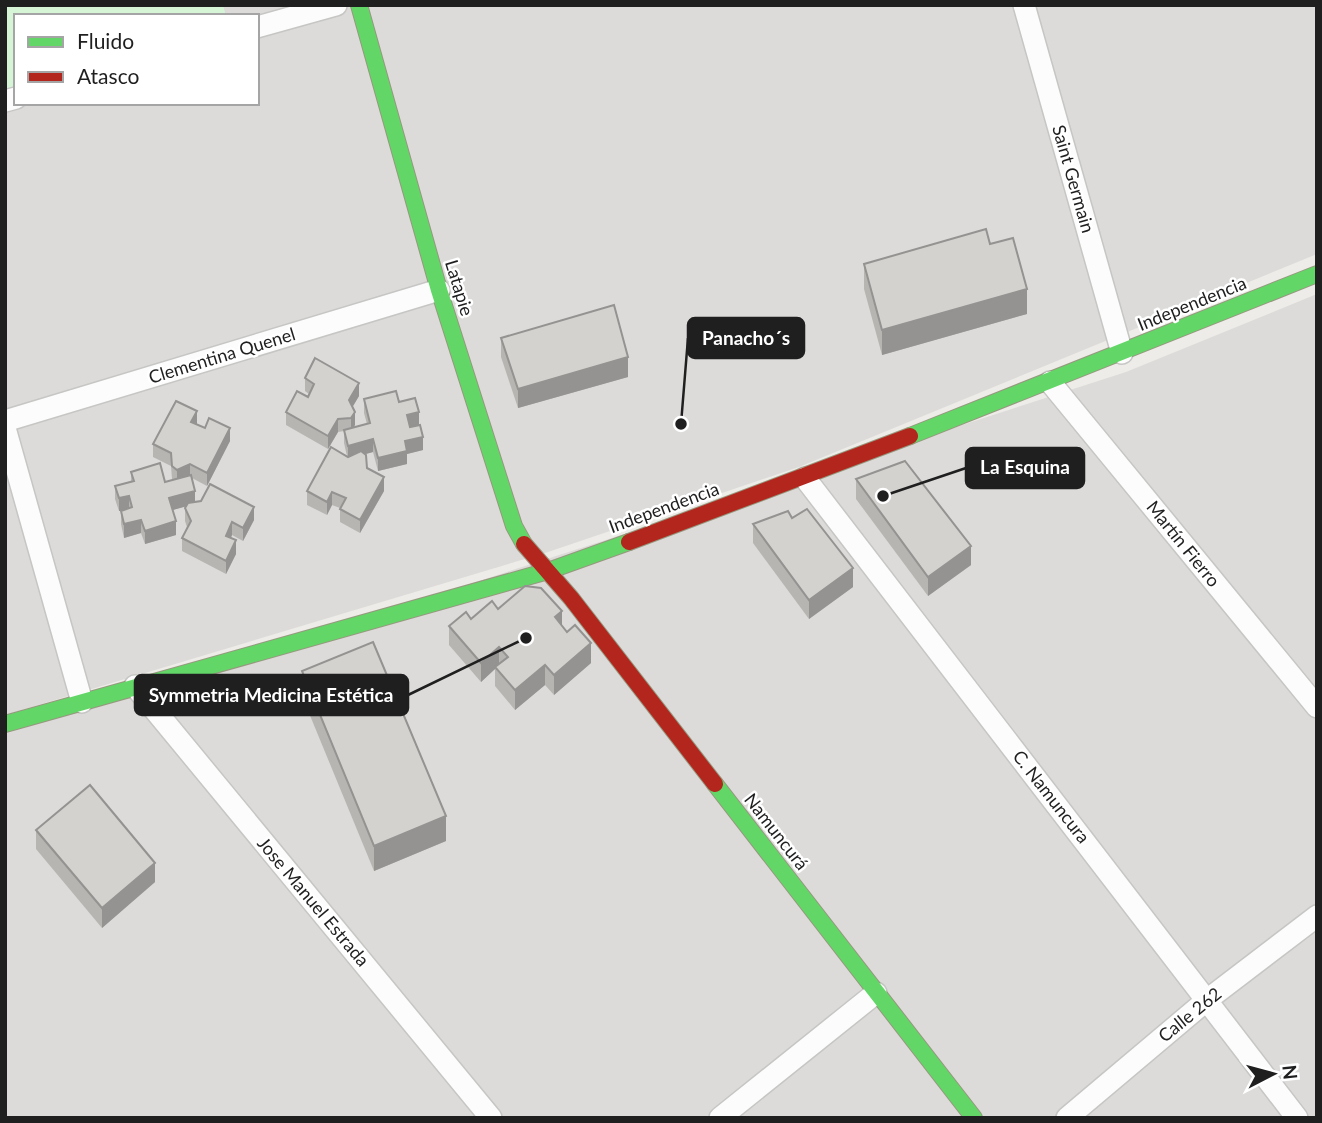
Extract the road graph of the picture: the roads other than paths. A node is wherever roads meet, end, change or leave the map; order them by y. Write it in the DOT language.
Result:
graph roads {
  1 [pos="336,5"];
  2 [pos="359,5"];
  3 [pos="1024,5"];
  4 [pos="259,26"];
  5 [pos="1317,274"];
  6 [pos="439,290"];
  7 [pos="1122,353"];
  8 [pos="1050,382"];
  9 [pos="5,421"];
  10 [pos="5,428"];
  11 [pos="805,478"];
  12 [pos="548,571"];
  13 [pos="135,686"];
  14 [pos="82,702"];
  15 [pos="1317,706"];
  16 [pos="5,724"];
  17 [pos="1317,916"];
  18 [pos="876,993"];
  19 [pos="1207,1000"];
  20 [pos="491,1118"];
  21 [pos="720,1118"];
  22 [pos="974,1118"];
  23 [pos="1067,1118"];
  24 [pos="1297,1118"];
  1 -- 4 [label="street"];
  2 -- 6 [label="street, Latapie"];
  3 -- 7 [label="street, Saint Germain"];
  5 -- 7 [label="street, Independencia"];
  6 -- 9 [label="street, Clementina Quenel"];
  6 -- 12 [label="street, Latapie"];
  7 -- 8 [label="street, Independencia"];
  8 -- 11 [label="street, Independencia"];
  8 -- 15 [label="street, Martín Fierro"];
  10 -- 14 [label="street"];
  11 -- 12 [label="street, Independencia"];
  11 -- 19 [label="street, C. Namuncura"];
  12 -- 13 [label="street, Independencia"];
  12 -- 18 [label="street, Namuncurá"];
  13 -- 14 [label="street, Independencia"];
  13 -- 20 [label="street, Jose Manuel Estrada"];
  14 -- 16 [label="street, Independencia"];
  17 -- 19 [label="street, Calle 262"];
  18 -- 21 [label="street"];
  18 -- 22 [label="street, Namuncurá"];
  19 -- 23 [label="street, Calle 262"];
  19 -- 24 [label="street, C. Namuncura"];
}
